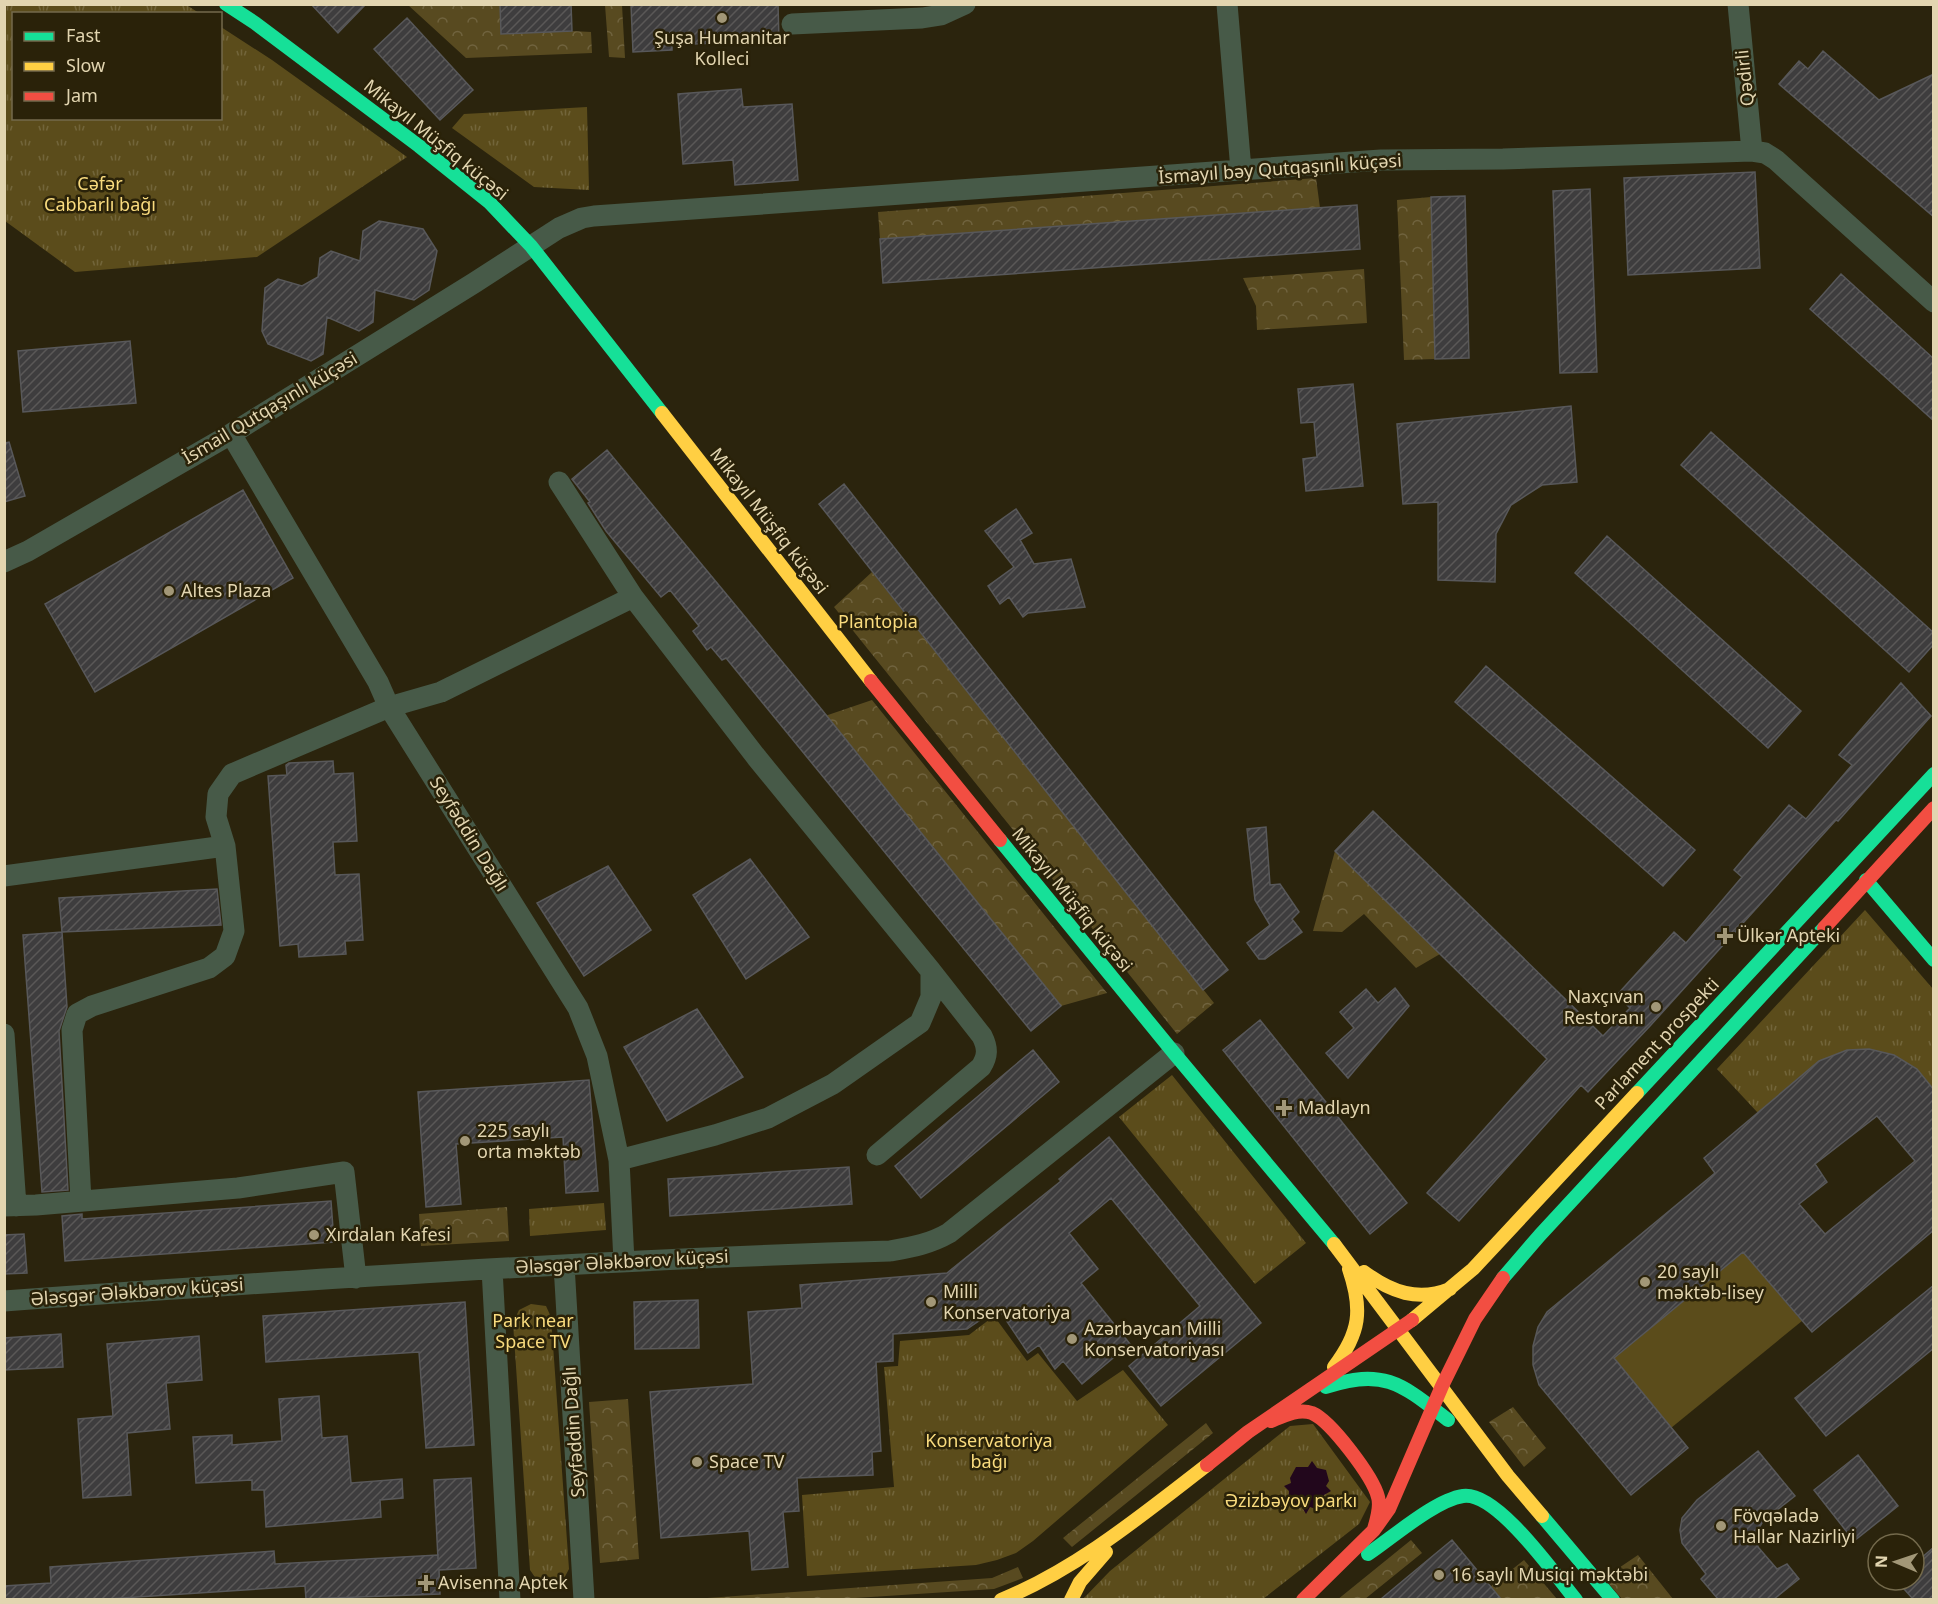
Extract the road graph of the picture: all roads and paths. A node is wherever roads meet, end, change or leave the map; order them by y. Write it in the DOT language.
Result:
graph roads {
  1 [pos="226,4"];
  2 [pos="244,4"];
  3 [pos="965,4"];
  4 [pos="1227,4"];
  5 [pos="1738,4"];
  6 [pos="255,23"];
  7 [pos="792,24"];
  8 [pos="1752,151"];
  9 [pos="1240,170"];
  10 [pos="531,246"];
  11 [pos="1934,302"];
  12 [pos="231,434"];
  13 [pos="559,482"];
  14 [pos="4,562"];
  15 [pos="633,597"];
  16 [pos="389,707"];
  17 [pos="1934,774"];
  18 [pos="1934,808"];
  19 [pos="225,846"];
  20 [pos="4,876"];
  21 [pos="1866,880"];
  22 [pos="1934,960"];
  23 [pos="931,971"];
  24 [pos="4,1034"];
  25 [pos="1174,1053"];
  26 [pos="877,1155"];
  27 [pos="619,1160"];
  28 [pos="81,1202"];
  29 [pos="10,1206"];
  30 [pos="1345,1257"];
  31 [pos="624,1262"];
  32 [pos="564,1265"];
  33 [pos="492,1269"];
  34 [pos="356,1278"];
  35 [pos="1454,1287"];
  36 [pos="4,1301"];
  37 [pos="1399,1329"];
  38 [pos="1326,1377"];
  39 [pos="1442,1386"];
  40 [pos="1284,1406"];
  41 [pos="1432,1408"];
  42 [pos="1248,1432"];
  43 [pos="1508,1476"];
  44 [pos="1131,1524"];
  45 [pos="1374,1530"];
  46 [pos="510,1599"];
  47 [pos="584,1599"];
  48 [pos="1001,1599"];
  49 [pos="1071,1599"];
  50 [pos="1305,1599"];
  51 [pos="1576,1599"];
  52 [pos="1613,1599"];
  1 -- 6 [label="main road, Mikayıl Müşfiq küçəsi"];
  2 -- 6 [label="main road, Mikayıl Müşfiq küçəsi"];
  3 -- 7 [label="street"];
  4 -- 9 [label="street"];
  5 -- 8 [label="street, Qədirli"];
  6 -- 10 [label="main road, Mikayıl Müşfiq küçəsi"];
  8 -- 9 [label="street, İsmayıl bəy Qutqaşınlı küçəsi"];
  8 -- 11 [label="street"];
  9 -- 10 [label="street, İsmayıl bəy Qutqaşınlı küçəsi"];
  10 -- 12 [label="street, İsmail Qutqaşınlı küçəsi"];
  10 -- 25 [label="main road, Mikayıl Müşfiq küçəsi"];
  12 -- 14 [label="street, İsmail Qutqaşınlı küçəsi"];
  12 -- 16 [label="street, Seyfəddin Dağlı"];
  13 -- 15 [label="street"];
  15 -- 16 [label="street"];
  15 -- 23 [label="street"];
  16 -- 19 [label="street"];
  16 -- 27 [label="street, Seyfəddin Dağlı"];
  17 -- 35 [label="main road, Parlament prospekti"];
  18 -- 21 [label="main road"];
  19 -- 20 [label="street"];
  19 -- 28 [label="street"];
  21 -- 22 [label="main road"];
  21 -- 39 [label="main road"];
  23 -- 26 [label="street"];
  23 -- 27 [label="street"];
  24 -- 29 [label="street"];
  25 -- 30 [label="main road, Mikayıl Müşfiq küçəsi"];
  25 -- 31 [label="street, Ələsgər Ələkbərov küçəsi"];
  27 -- 31 [label="street, Seyfəddin Dağlı"];
  28 -- 29 [label="street"];
  28 -- 34 [label="street"];
  30 -- 35 [label="main road"];
  30 -- 37 [label="main road"];
  30 -- 38 [label="main road"];
  31 -- 32 [label="street, Ələsgər Ələkbərov küçəsi"];
  32 -- 33 [label="street, Ələsgər Ələkbərov küçəsi"];
  32 -- 47 [label="street, Seyfəddin Dağlı"];
  33 -- 34 [label="street, Ələsgər Ələkbərov küçəsi"];
  33 -- 46 [label="street"];
  34 -- 36 [label="street, Ələsgər Ələkbərov küçəsi"];
  35 -- 37 [label="main road, Parlament prospekti"];
  37 -- 38 [label="main road, Parlament prospekti"];
  37 -- 39 [label="main road"];
  38 -- 40 [label="main road, Parlament prospekti"];
  39 -- 41 [label="main road"];
  39 -- 43 [label="main road"];
  40 -- 41 [label="main road"];
  40 -- 42 [label="main road"];
  41 -- 43 [label="main road"];
  41 -- 45 [label="main road"];
  42 -- 44 [label="main road"];
  42 -- 45 [label="main road"];
  43 -- 52 [label="main road"];
  44 -- 48 [label="main road"];
  44 -- 49 [label="main road"];
  45 -- 50 [label="main road"];
  50 -- 51 [label="main road"];
}
